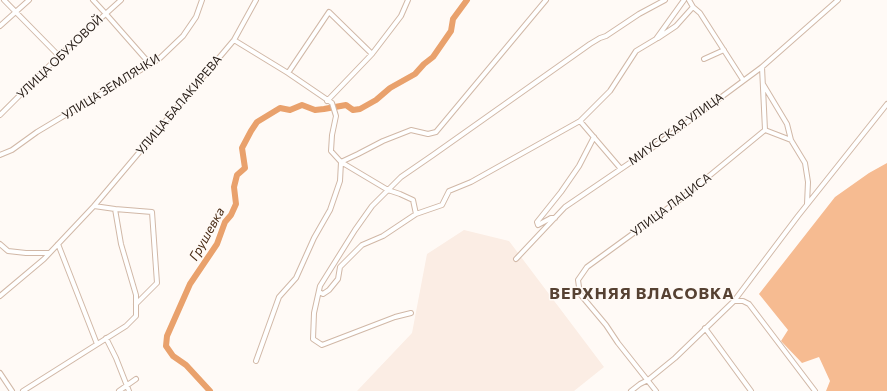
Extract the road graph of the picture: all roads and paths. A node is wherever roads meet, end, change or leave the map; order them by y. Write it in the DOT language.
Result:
graph roads {
  1 [pos="4,0"];
  2 [pos="29,0"];
  3 [pos="93,0"];
  4 [pos="121,0"];
  5 [pos="202,0"];
  6 [pos="256,0"];
  7 [pos="408,0"];
  8 [pos="546,0"];
  9 [pos="665,0"];
  10 [pos="684,0"];
  11 [pos="689,0"];
  12 [pos="838,0"];
  13 [pos="693,7"];
  14 [pos="15,12"];
  15 [pos="106,14"];
  16 [pos="0,26"];
  17 [pos="656,39"];
  18 [pos="234,40"];
  19 [pos="724,50"];
  20 [pos="372,54"];
  21 [pos="59,56"];
  22 [pos="704,60"];
  23 [pos="150,64"];
  24 [pos="762,67"];
  25 [pos="288,73"];
  26 [pos="743,80"];
  27 [pos="763,83"];
  28 [pos="326,101"];
  29 [pos="887,104"];
  30 [pos="0,115"];
  31 [pos="580,121"];
  32 [pos="765,130"];
  33 [pos="594,137"];
  34 [pos="791,140"];
  35 [pos="0,155"];
  36 [pos="341,162"];
  37 [pos="621,169"];
  38 [pos="388,190"];
  39 [pos="807,205"];
  40 [pos="94,206"];
  41 [pos="115,209"];
  42 [pos="416,214"];
  43 [pos="555,218"];
  44 [pos="0,244"];
  45 [pos="58,244"];
  46 [pos="49,253"];
  47 [pos="516,259"];
  48 [pos="319,292"];
  49 [pos="0,296"];
  50 [pos="734,301"];
  51 [pos="136,304"];
  52 [pos="411,313"];
  53 [pos="705,328"];
  54 [pos="106,338"];
  55 [pos="97,344"];
  56 [pos="256,361"];
  57 [pos="0,373"];
  58 [pos="136,378"];
  59 [pos="648,380"];
  60 [pos="127,386"];
  61 [pos="12,391"];
  62 [pos="23,391"];
  63 [pos="119,391"];
  64 [pos="129,391"];
  65 [pos="631,391"];
  66 [pos="656,391"];
  67 [pos="751,391"];
  68 [pos="815,391"];
  1 -- 14 [label="street"];
  2 -- 14 [label="street"];
  3 -- 15 [label="street"];
  4 -- 15 [label="street, УЛИЦА ОБУХОВОЙ"];
  5 -- 23 [label="street, УЛИЦА ЗЕМЛЯЧКИ"];
  6 -- 18 [label="street, УЛИЦА БАЛАКИРЕВА"];
  7 -- 20 [label="street"];
  8 -- 36 [label="street"];
  9 -- 38 [label="street"];
  10 -- 17 [label="street"];
  11 -- 13 [label="street"];
  12 -- 24 [label="street, МИУССКАЯ УЛИЦА"];
  13 -- 17 [label="street"];
  13 -- 19 [label="street"];
  14 -- 16 [label="street"];
  14 -- 21 [label="street"];
  15 -- 21 [label="street, УЛИЦА ОБУХОВОЙ"];
  15 -- 23 [label="street"];
  17 -- 31 [label="street"];
  18 -- 25 [label="street"];
  18 -- 40 [label="street, УЛИЦА БАЛАКИРЕВА"];
  19 -- 22 [label="street"];
  19 -- 26 [label="street"];
  20 -- 25 [label="street"];
  20 -- 28 [label="street"];
  21 -- 30 [label="street, УЛИЦА ОБУХОВОЙ"];
  23 -- 35 [label="street, УЛИЦА ЗЕМЛЯЧКИ"];
  24 -- 26 [label="street, МИУССКАЯ УЛИЦА"];
  24 -- 27 [label="street"];
  25 -- 28 [label="street"];
  26 -- 37 [label="street, МИУССКАЯ УЛИЦА"];
  27 -- 32 [label="street"];
  27 -- 34 [label="street"];
  28 -- 36 [label="street"];
  29 -- 39 [label="street"];
  31 -- 33 [label="street"];
  31 -- 42 [label="street"];
  32 -- 34 [label="street"];
  32 -- 59 [label="street, УЛИЦА ЛАЦИСА"];
  33 -- 37 [label="street"];
  33 -- 43 [label="street"];
  34 -- 39 [label="street"];
  36 -- 38 [label="street"];
  36 -- 56 [label="street"];
  37 -- 43 [label="street, МИУССКАЯ УЛИЦА"];
  38 -- 42 [label="street"];
  38 -- 48 [label="street"];
  39 -- 50 [label="street"];
  40 -- 41 [label="street"];
  40 -- 45 [label="street, УЛИЦА БАЛАКИРЕВА"];
  41 -- 51 [label="street"];
  41 -- 51 [label="street"];
  42 -- 48 [label="street"];
  43 -- 47 [label="street, МИУССКАЯ УЛИЦА"];
  44 -- 46 [label="street"];
  45 -- 46 [label="street, УЛИЦА БАЛАКИРЕВА"];
  45 -- 55 [label="street"];
  46 -- 49 [label="street, УЛИЦА БАЛАКИРЕВА"];
  48 -- 52 [label="street"];
  50 -- 53 [label="street"];
  50 -- 68 [label="street"];
  51 -- 54 [label="street"];
  53 -- 59 [label="street"];
  53 -- 67 [label="street"];
  54 -- 55 [label="street"];
  54 -- 60 [label="street"];
  55 -- 62 [label="street"];
  57 -- 61 [label="street"];
  58 -- 60 [label="street"];
  59 -- 65 [label="street"];
  59 -- 66 [label="street"];
  60 -- 63 [label="street"];
  60 -- 64 [label="street"];
}
